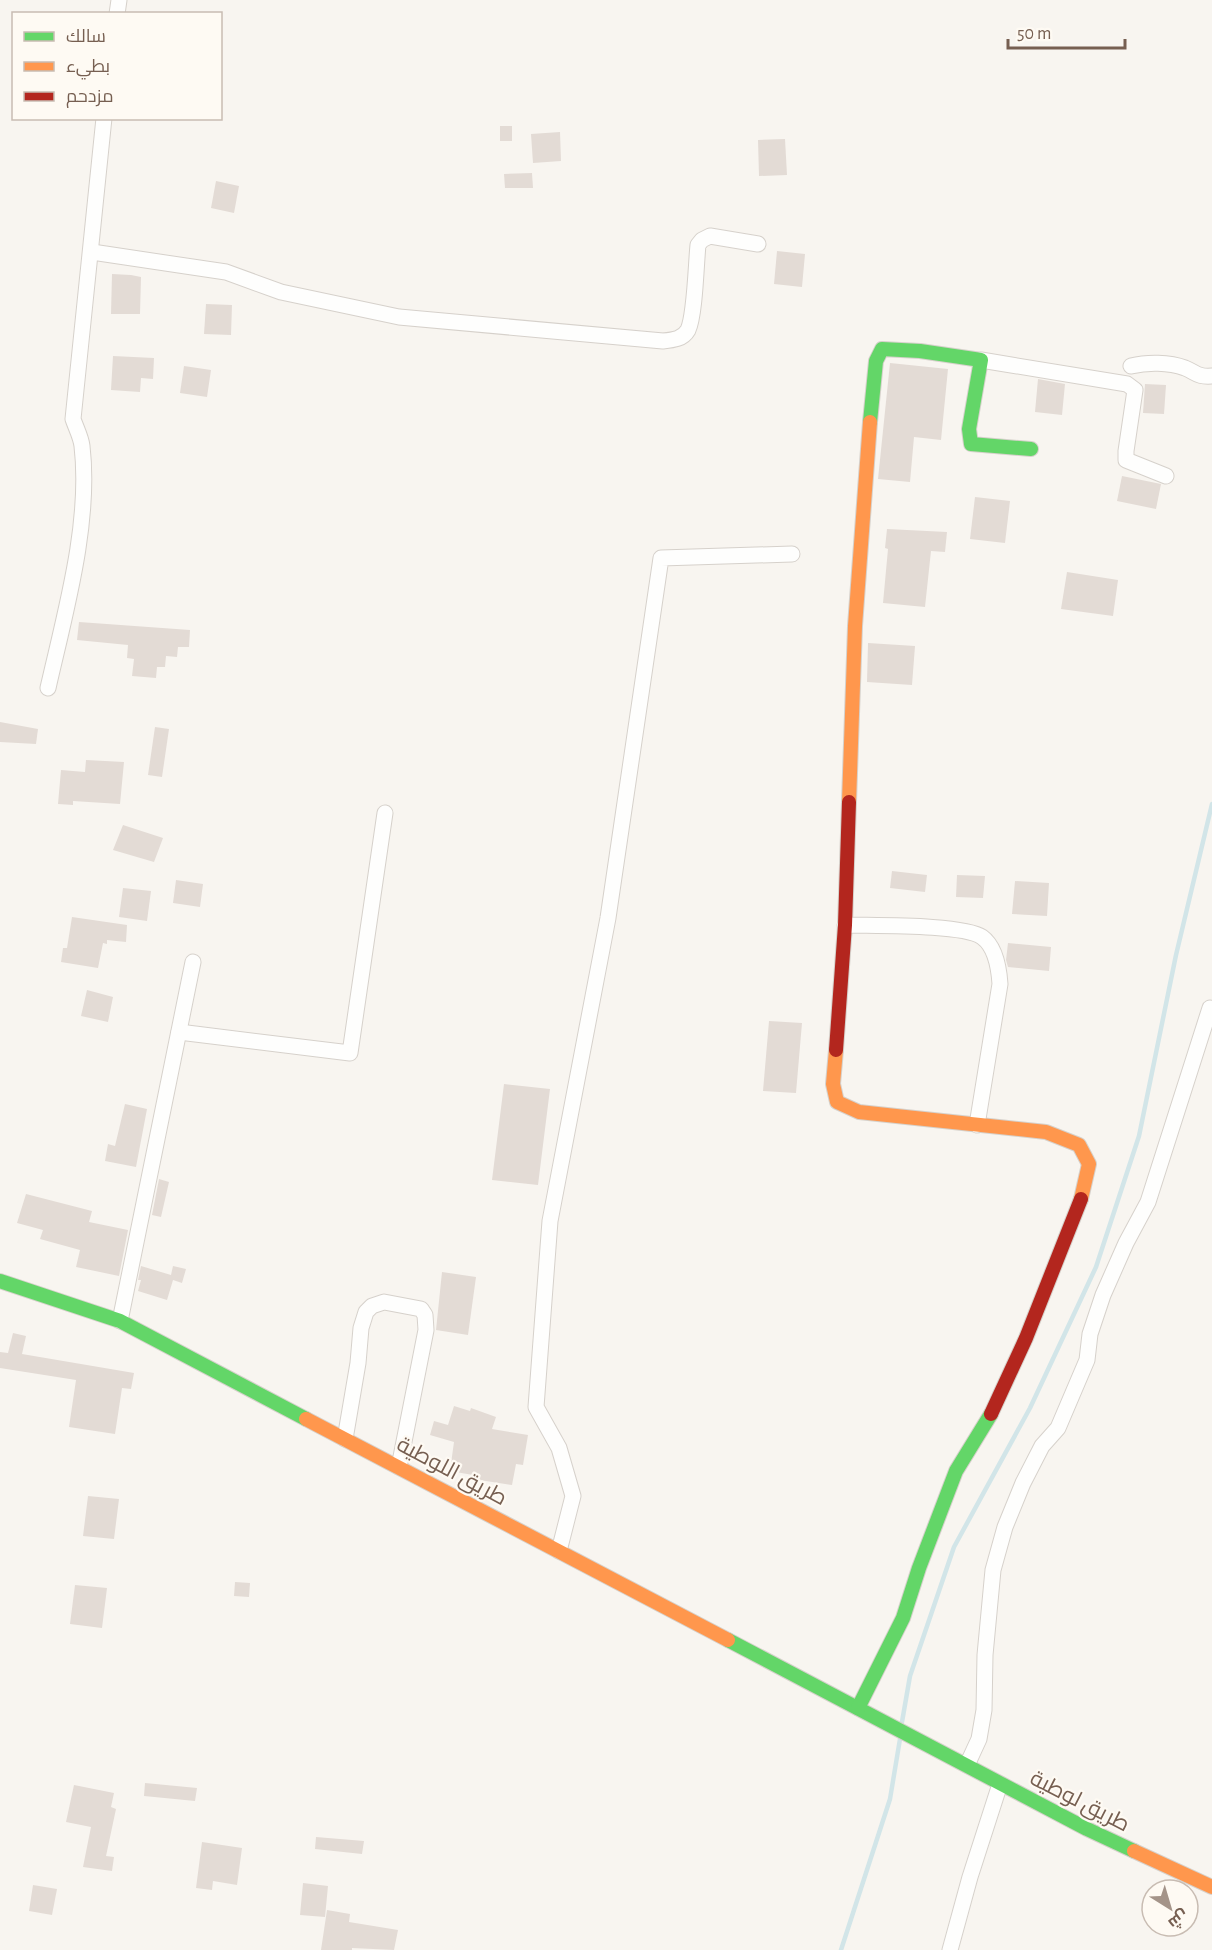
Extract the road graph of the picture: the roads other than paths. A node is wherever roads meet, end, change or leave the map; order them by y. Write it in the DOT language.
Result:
graph roads {
  1 [pos="104,120"];
  2 [pos="758,244"];
  3 [pos="92,252"];
  4 [pos="981,360"];
  5 [pos="1131,366"];
  6 [pos="1212,376"];
  7 [pos="1031,449"];
  8 [pos="1166,476"];
  9 [pos="792,554"];
  10 [pos="48,688"];
  11 [pos="385,813"];
  12 [pos="845,925"];
  13 [pos="193,962"];
  14 [pos="1210,1008"];
  15 [pos="179,1032"];
  16 [pos="977,1125"];
  17 [pos="0,1281"];
  18 [pos="120,1322"];
  19 [pos="345,1439"];
  20 [pos="399,1467"];
  21 [pos="559,1551"];
  22 [pos="858,1708"];
  23 [pos="933,1748"];
  24 [pos="967,1765"];
  25 [pos="1000,1784"];
  26 [pos="1212,1887"];
  27 [pos="950,1950"];
  1 -- 3 [label="street"];
  2 -- 3 [label="street"];
  3 -- 10 [label="street"];
  4 -- 7 [label="street"];
  4 -- 8 [label="street"];
  4 -- 12 [label="street"];
  5 -- 6 [label="street"];
  9 -- 21 [label="street"];
  11 -- 15 [label="street"];
  12 -- 16 [label="street"];
  12 -- 16 [label="street"];
  13 -- 15 [label="street"];
  14 -- 24 [label="street"];
  15 -- 18 [label="street"];
  16 -- 22 [label="street"];
  17 -- 18 [label="street, طريق اللوطية"];
  18 -- 19 [label="street, طريق اللوطية"];
  19 -- 20 [label="street, طريق اللوطية"];
  19 -- 20 [label="street"];
  20 -- 21 [label="street, طريق اللوطية"];
  21 -- 22 [label="street, طريق اللوطية"];
  22 -- 23 [label="street, طريق اللوطية"];
  23 -- 24 [label="street, طريق لوطية"];
  24 -- 25 [label="street, طريق لوطية"];
  25 -- 26 [label="street, طريق لوطية"];
  25 -- 27 [label="street"];
}
